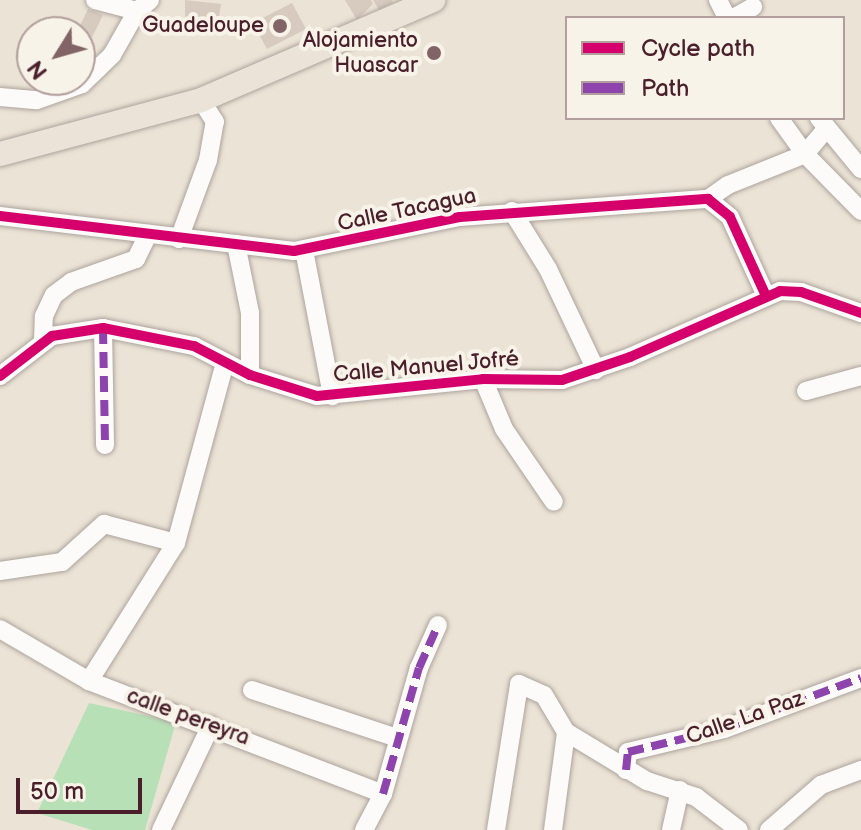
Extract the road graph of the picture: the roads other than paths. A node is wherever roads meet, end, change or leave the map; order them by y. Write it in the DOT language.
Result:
graph roads {
  1 [pos="95,0"];
  2 [pos="433,0"];
  3 [pos="144,5"];
  4 [pos="753,8"];
  5 [pos="735,16"];
  6 [pos="0,97"];
  7 [pos="201,100"];
  8 [pos="780,120"];
  9 [pos="823,123"];
  10 [pos="0,154"];
  11 [pos="805,154"];
  12 [pos="861,169"];
  13 [pos="708,199"];
  14 [pos="512,211"];
  15 [pos="861,211"];
  16 [pos="0,216"];
  17 [pos="148,234"];
  18 [pos="179,239"];
  19 [pos="236,244"];
  20 [pos="304,250"];
  21 [pos="766,296"];
  22 [pos="861,313"];
  23 [pos="103,328"];
  24 [pos="43,340"];
  25 [pos="225,363"];
  26 [pos="596,370"];
  27 [pos="250,375"];
  28 [pos="0,376"];
  29 [pos="861,376"];
  30 [pos="483,379"];
  31 [pos="806,391"];
  32 [pos="332,396"];
  33 [pos="105,445"];
  34 [pos="554,502"];
  35 [pos="176,543"];
  36 [pos="0,571"];
  37 [pos="438,625"];
  38 [pos="0,629"];
  39 [pos="861,678"];
  40 [pos="89,681"];
  41 [pos="252,690"];
  42 [pos="211,725"];
  43 [pos="566,732"];
  44 [pos="397,738"];
  45 [pos="627,761"];
  46 [pos="861,770"];
  47 [pos="680,790"];
  48 [pos="383,794"];
  49 [pos="161,830"];
  50 [pos="364,830"];
  51 [pos="496,830"];
  52 [pos="553,830"];
  53 [pos="671,830"];
  54 [pos="739,830"];
  55 [pos="769,830"];
  1 -- 3 [label="street"];
  2 -- 7 [label="main road"];
  3 -- 6 [label="street"];
  4 -- 5 [label="street"];
  7 -- 10 [label="main road"];
  7 -- 18 [label="street"];
  8 -- 11 [label="street"];
  9 -- 11 [label="street"];
  9 -- 12 [label="street"];
  11 -- 13 [label="street"];
  11 -- 15 [label="street"];
  13 -- 14 [label="street, Calle Tacagua"];
  13 -- 21 [label="street"];
  14 -- 20 [label="street, Calle Tacagua"];
  14 -- 26 [label="street"];
  16 -- 17 [label="street, Calle Tacagua"];
  17 -- 18 [label="street, Calle Tacagua"];
  17 -- 24 [label="street"];
  18 -- 19 [label="street, Calle Tacagua"];
  19 -- 20 [label="street, Calle Tacagua"];
  19 -- 27 [label="street"];
  20 -- 32 [label="street"];
  21 -- 22 [label="street, Calle Manuel Jofré"];
  21 -- 26 [label="street, Calle Manuel Jofré"];
  23 -- 24 [label="street, Calle Manuel Jofré"];
  23 -- 25 [label="street, Calle Manuel Jofré"];
  23 -- 33 [label="street"];
  24 -- 28 [label="street, Calle Manuel Jofré"];
  25 -- 27 [label="street, Calle Manuel Jofré"];
  25 -- 35 [label="street"];
  26 -- 30 [label="street, Calle Manuel Jofré"];
  27 -- 32 [label="street, Calle Manuel Jofré"];
  29 -- 31 [label="street"];
  30 -- 32 [label="street, Calle Manuel Jofré"];
  30 -- 34 [label="street"];
  35 -- 36 [label="street"];
  35 -- 40 [label="street"];
  37 -- 44 [label="street"];
  38 -- 40 [label="street, calle pereyra"];
  39 -- 45 [label="street, Calle La Paz"];
  40 -- 42 [label="street, calle pereyra"];
  41 -- 44 [label="street"];
  42 -- 48 [label="street, calle pereyra"];
  42 -- 49 [label="street"];
  43 -- 45 [label="street"];
  43 -- 51 [label="street"];
  43 -- 52 [label="street"];
  44 -- 48 [label="street"];
  45 -- 47 [label="street"];
  46 -- 55 [label="street"];
  47 -- 53 [label="street"];
  47 -- 54 [label="street"];
  48 -- 50 [label="street"];
}
